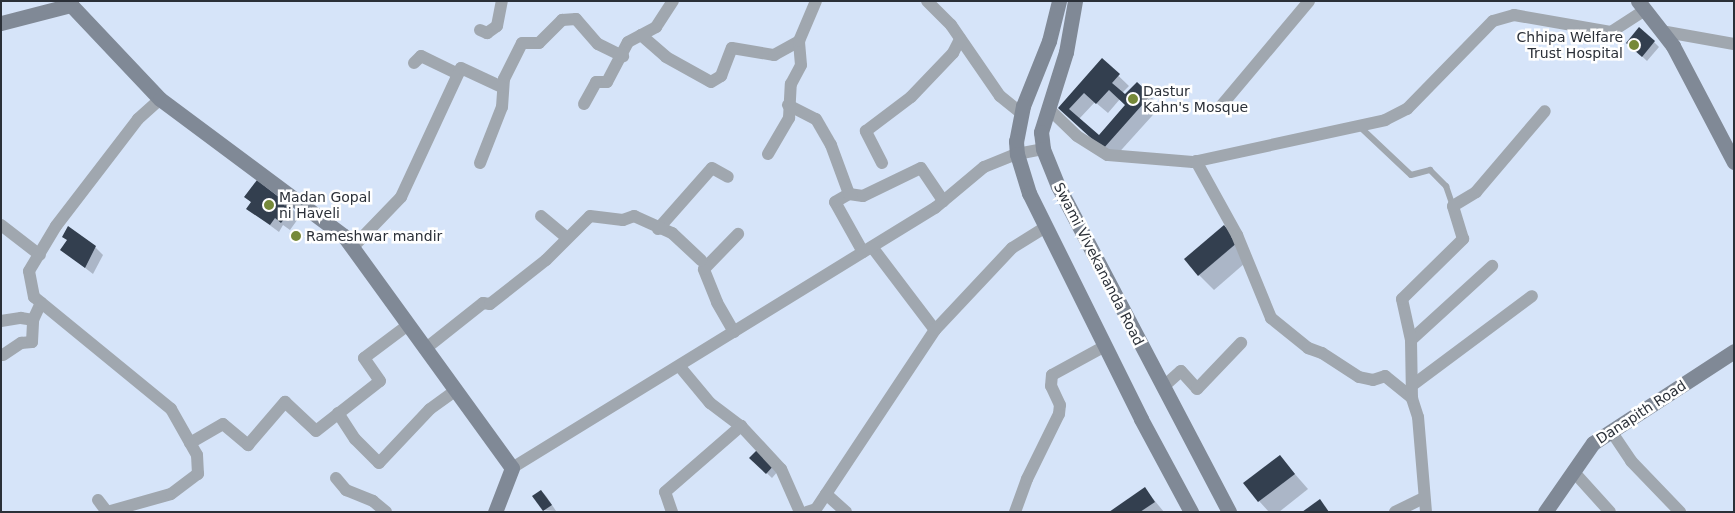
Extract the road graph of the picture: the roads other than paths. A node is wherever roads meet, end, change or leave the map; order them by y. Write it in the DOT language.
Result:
graph roads {
  1 [pos="502,1"];
  2 [pos="672,1"];
  3 [pos="816,1"];
  4 [pos="928,1"];
  5 [pos="1059,1"];
  6 [pos="1075,1"];
  7 [pos="1309,1"];
  8 [pos="71,3"];
  9 [pos="1642,6"];
  10 [pos="1,23"];
  11 [pos="480,30"];
  12 [pos="1661,31"];
  13 [pos="641,35"];
  14 [pos="960,39"];
  15 [pos="799,41"];
  16 [pos="1734,44"];
  17 [pos="623,56"];
  18 [pos="414,63"];
  19 [pos="458,74"];
  20 [pos="502,88"];
  21 [pos="160,99"];
  22 [pos="584,104"];
  23 [pos="788,105"];
  24 [pos="1222,106"];
  25 [pos="1048,108"];
  26 [pos="1545,111"];
  27 [pos="1022,114"];
  28 [pos="1359,126"];
  29 [pos="1044,150"];
  30 [pos="768,154"];
  31 [pos="1017,154"];
  32 [pos="1196,161"];
  33 [pos="1734,162"];
  34 [pos="480,163"];
  35 [pos="882,163"];
  36 [pos="728,177"];
  37 [pos="849,194"];
  38 [pos="943,201"];
  39 [pos="1453,206"];
  40 [pos="541,216"];
  41 [pos="1,225"];
  42 [pos="1046,227"];
  43 [pos="658,229"];
  44 [pos="738,234"];
  45 [pos="567,238"];
  46 [pos="352,248"];
  47 [pos="868,250"];
  48 [pos="40,255"];
  49 [pos="700,260"];
  50 [pos="1492,266"];
  51 [pos="1532,296"];
  52 [pos="41,303"];
  53 [pos="32,320"];
  54 [pos="1,321"];
  55 [pos="408,325"];
  56 [pos="935,330"];
  57 [pos="734,332"];
  58 [pos="1411,340"];
  59 [pos="1241,343"];
  60 [pos="1105,346"];
  61 [pos="426,349"];
  62 [pos="1734,351"];
  63 [pos="3,355"];
  64 [pos="680,367"];
  65 [pos="1414,384"];
  66 [pos="1163,387"];
  67 [pos="456,391"];
  68 [pos="1412,398"];
  69 [pos="338,413"];
  70 [pos="741,426"];
  71 [pos="1611,431"];
  72 [pos="190,443"];
  73 [pos="512,468"];
  74 [pos="1574,471"];
  75 [pos="336,478"];
  76 [pos="826,494"];
  77 [pos="1424,498"];
  78 [pos="98,500"];
  79 [pos="107,512"];
  80 [pos="386,512"];
  81 [pos="495,512"];
  82 [pos="672,512"];
  83 [pos="800,512"];
  84 [pos="807,512"];
  85 [pos="846,512"];
  86 [pos="1015,512"];
  87 [pos="1191,512"];
  88 [pos="1229,512"];
  89 [pos="1395,512"];
  90 [pos="1426,512"];
  91 [pos="1545,512"];
  92 [pos="1610,512"];
  93 [pos="1680,512"];
  1 -- 11 [label="street"];
  2 -- 13 [label="street"];
  3 -- 15 [label="street"];
  4 -- 14 [label="street"];
  5 -- 27 [label="street"];
  6 -- 25 [label="street, Swami Vivekananda Road"];
  7 -- 24 [label="street"];
  8 -- 10 [label="street"];
  8 -- 21 [label="street"];
  9 -- 12 [label="street"];
  9 -- 28 [label="street"];
  12 -- 16 [label="street"];
  12 -- 33 [label="street"];
  13 -- 15 [label="street"];
  13 -- 17 [label="street"];
  14 -- 27 [label="street"];
  14 -- 35 [label="street"];
  15 -- 23 [label="street"];
  17 -- 20 [label="street"];
  17 -- 22 [label="street"];
  18 -- 19 [label="street"];
  19 -- 20 [label="street"];
  19 -- 46 [label="street"];
  20 -- 34 [label="street"];
  21 -- 46 [label="street"];
  21 -- 48 [label="street"];
  23 -- 30 [label="street"];
  23 -- 37 [label="street"];
  25 -- 29 [label="street, Swami Vivekananda Road"];
  25 -- 32 [label="street"];
  26 -- 39 [label="street"];
  27 -- 31 [label="street"];
  28 -- 32 [label="street"];
  28 -- 39 [label="lane"];
  29 -- 31 [label="street"];
  29 -- 66 [label="street, Swami Vivekananda Road"];
  31 -- 38 [label="street"];
  31 -- 42 [label="street"];
  32 -- 68 [label="street"];
  36 -- 43 [label="street"];
  37 -- 38 [label="street"];
  37 -- 47 [label="street"];
  38 -- 47 [label="street"];
  39 -- 58 [label="street"];
  40 -- 45 [label="street"];
  41 -- 48 [label="street"];
  42 -- 56 [label="street"];
  42 -- 60 [label="street"];
  43 -- 45 [label="street"];
  43 -- 49 [label="street"];
  44 -- 57 [label="street"];
  45 -- 61 [label="street"];
  46 -- 55 [label="street"];
  47 -- 56 [label="street"];
  47 -- 57 [label="street"];
  48 -- 52 [label="street"];
  50 -- 58 [label="street"];
  51 -- 65 [label="street"];
  52 -- 53 [label="street"];
  52 -- 72 [label="street"];
  53 -- 54 [label="street"];
  53 -- 63 [label="street"];
  55 -- 61 [label="street"];
  55 -- 69 [label="street"];
  56 -- 76 [label="street"];
  57 -- 64 [label="street"];
  58 -- 65 [label="street"];
  59 -- 66 [label="street"];
  60 -- 86 [label="street"];
  60 -- 87 [label="street"];
  61 -- 67 [label="street"];
  62 -- 71 [label="street, Danapith Road"];
  64 -- 70 [label="street"];
  64 -- 73 [label="street"];
  65 -- 68 [label="street"];
  66 -- 88 [label="street, Swami Vivekananda Road"];
  67 -- 69 [label="street"];
  67 -- 73 [label="street"];
  68 -- 77 [label="street"];
  69 -- 72 [label="street"];
  70 -- 82 [label="street"];
  70 -- 83 [label="street"];
  71 -- 74 [label="street, Danapith Road"];
  71 -- 93 [label="street"];
  72 -- 79 [label="street"];
  73 -- 81 [label="street"];
  74 -- 91 [label="street, Danapith Road"];
  74 -- 92 [label="street"];
  75 -- 80 [label="street"];
  76 -- 84 [label="street"];
  76 -- 85 [label="street"];
  77 -- 89 [label="street"];
  77 -- 90 [label="street"];
  78 -- 79 [label="street"];
}
